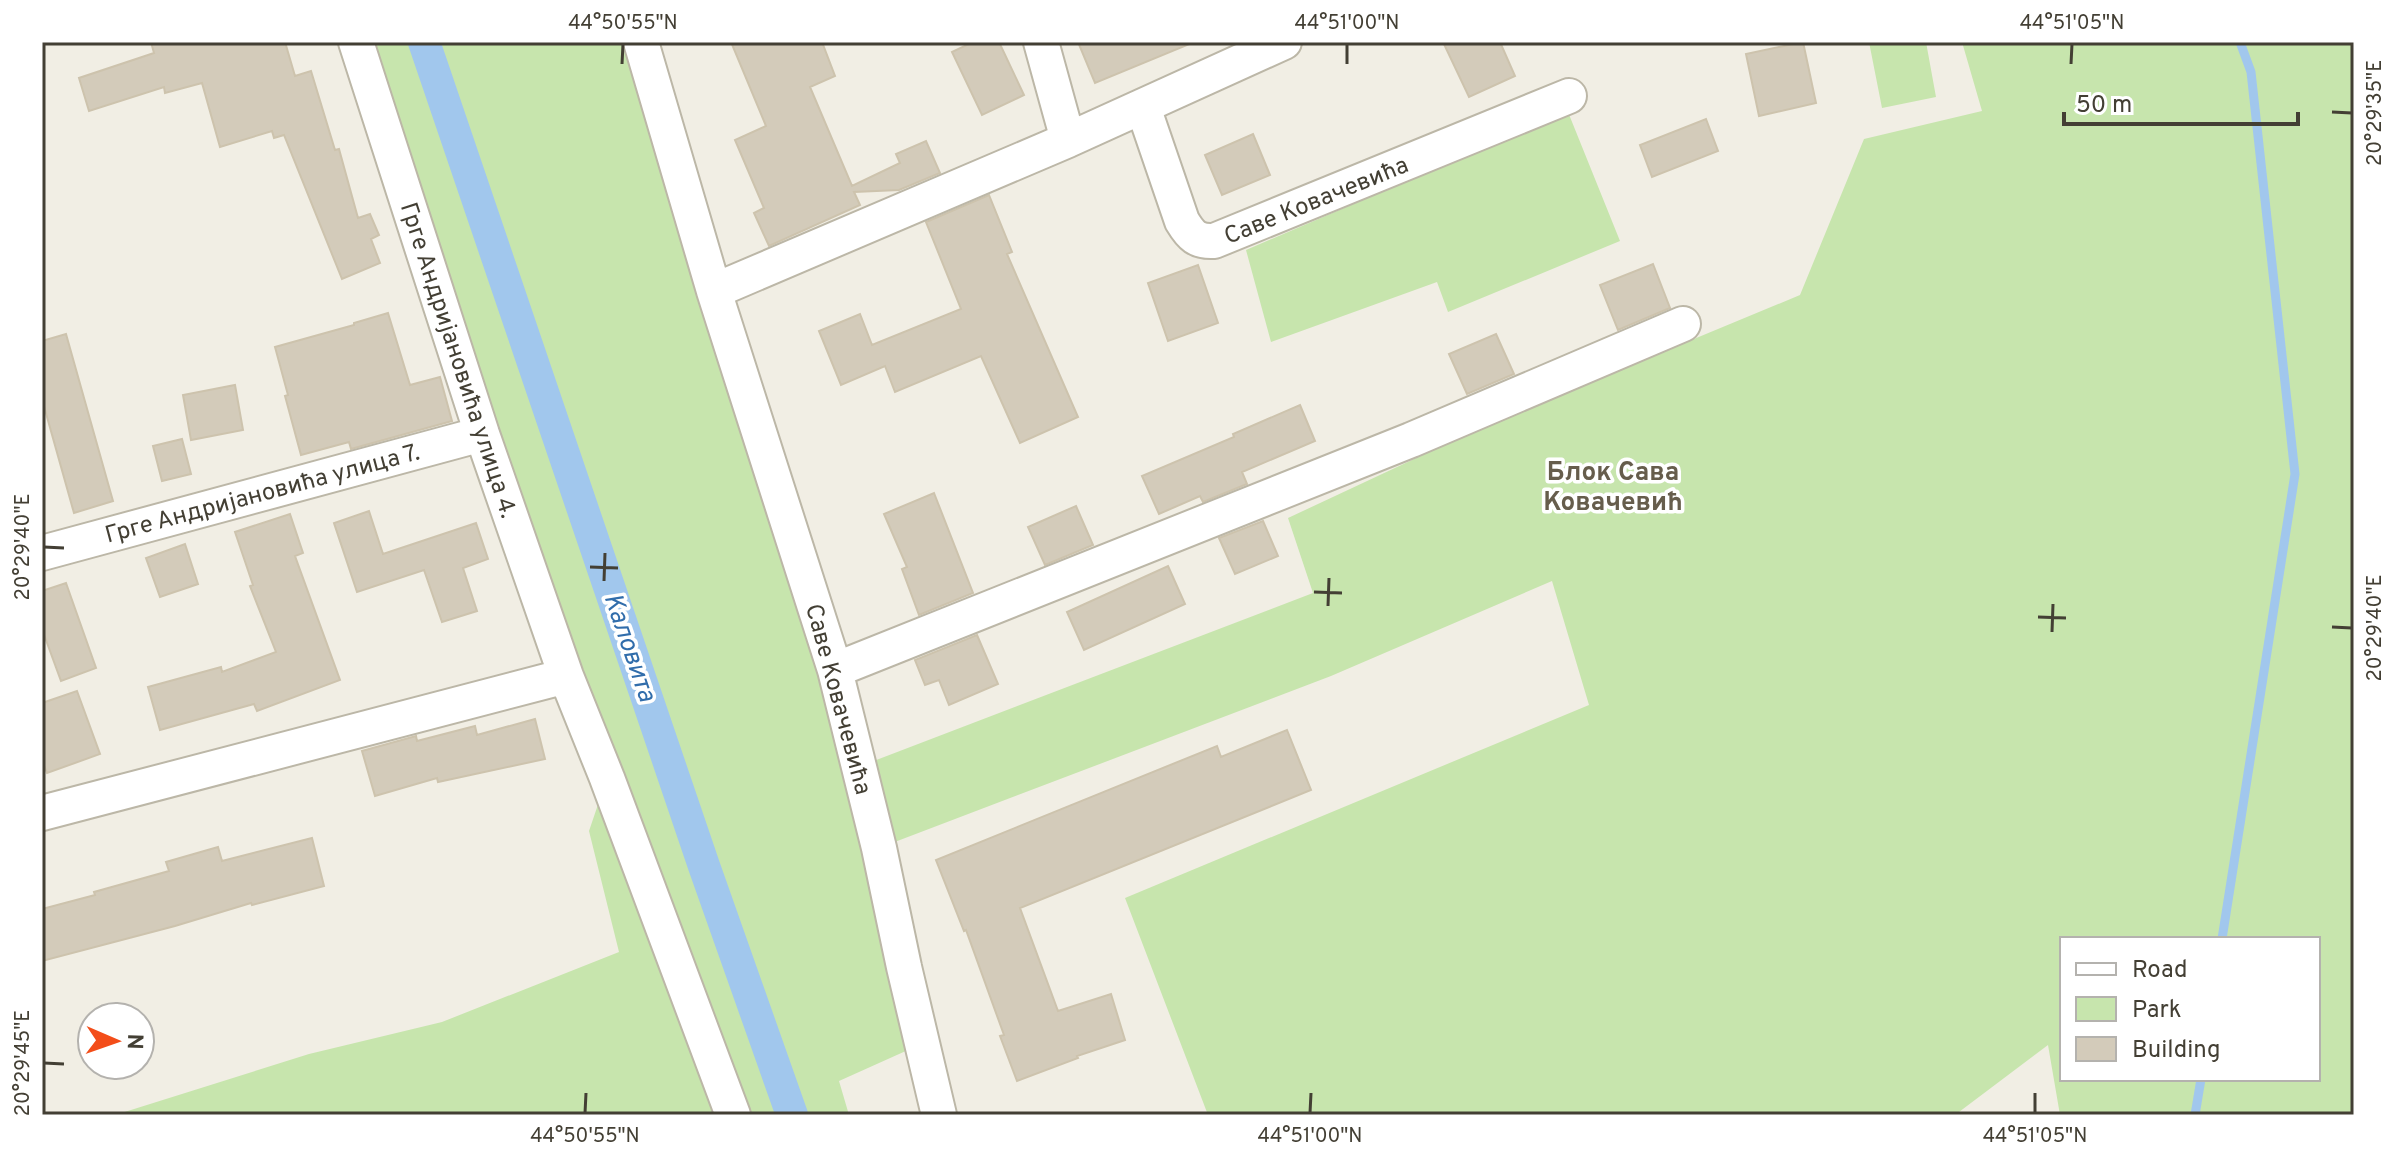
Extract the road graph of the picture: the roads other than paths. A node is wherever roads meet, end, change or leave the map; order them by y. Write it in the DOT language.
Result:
graph roads {
  1 [pos="356,42"];
  2 [pos="641,42"];
  3 [pos="1041,42"];
  4 [pos="1284,42"];
  5 [pos="1569,96"];
  6 [pos="1143,107"];
  7 [pos="1068,140"];
  8 [pos="714,291"];
  9 [pos="1683,324"];
  10 [pos="482,434"];
  11 [pos="42,553"];
  12 [pos="835,670"];
  13 [pos="566,676"];
  14 [pos="42,813"];
  15 [pos="733,1115"];
  16 [pos="939,1115"];
  1 -- 10 [label="street, Грге Андријановића улица 4."];
  2 -- 8 [label="street, Саве Ковачевића"];
  3 -- 7 [label="street"];
  4 -- 6 [label="street"];
  5 -- 6 [label="street, Саве Ковачевића"];
  6 -- 7 [label="street"];
  7 -- 8 [label="street"];
  8 -- 12 [label="street, Саве Ковачевића"];
  9 -- 12 [label="street"];
  10 -- 11 [label="street, Грге Андријановића улица 7."];
  10 -- 13 [label="street, Грге Андријановића улица 4."];
  12 -- 16 [label="street, Саве Ковачевића"];
  13 -- 14 [label="street"];
  13 -- 15 [label="street, Грге Андријановића улица 4."];
}
